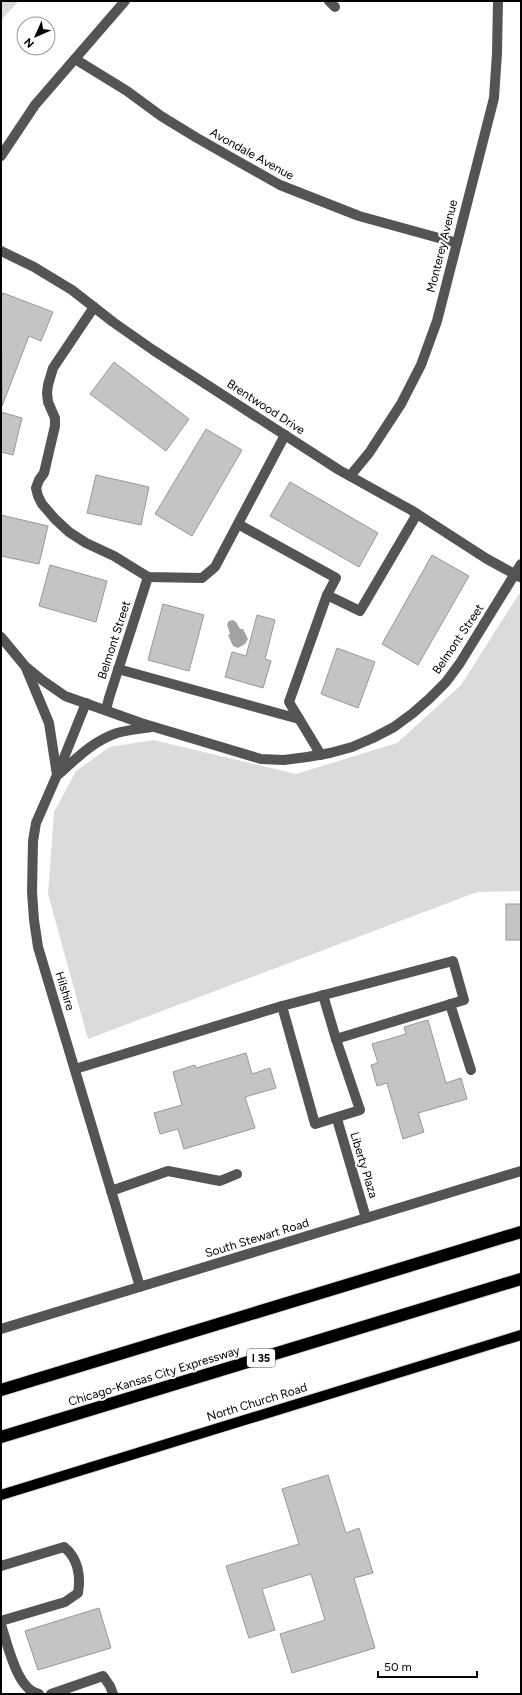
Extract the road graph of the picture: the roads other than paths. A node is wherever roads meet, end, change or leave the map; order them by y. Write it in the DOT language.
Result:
graph roads {
  1 [pos="125,1"];
  2 [pos="498,1"];
  3 [pos="75,59"];
  4 [pos="1,156"];
  5 [pos="456,243"];
  6 [pos="1,251"];
  7 [pos="94,308"];
  8 [pos="285,435"];
  9 [pos="350,476"];
  10 [pos="417,514"];
  11 [pos="238,524"];
  12 [pos="521,564"];
  13 [pos="518,576"];
  14 [pos="148,577"];
  15 [pos="327,595"];
  16 [pos="1,637"];
  17 [pos="25,666"];
  18 [pos="118,669"];
  19 [pos="86,703"];
  20 [pos="106,710"];
  21 [pos="300,719"];
  22 [pos="154,727"];
  23 [pos="321,755"];
  24 [pos="57,776"];
  25 [pos="323,995"];
  26 [pos="450,1004"];
  27 [pos="282,1006"];
  28 [pos="336,1039"];
  29 [pos="75,1069"];
  30 [pos="471,1070"];
  31 [pos="337,1119"];
  32 [pos="521,1171"];
  33 [pos="237,1174"];
  34 [pos="111,1192"];
  35 [pos="366,1218"];
  36 [pos="521,1232"];
  37 [pos="521,1279"];
  38 [pos="140,1288"];
  39 [pos="1,1329"];
  40 [pos="521,1335"];
  41 [pos="1,1390"];
  42 [pos="1,1437"];
  43 [pos="1,1495"];
  44 [pos="1,1566"];
  45 [pos="1,1621"];
  46 [pos="1,1626"];
  47 [pos="39,1694"];
  48 [pos="51,1694"];
  49 [pos="113,1694"];
  1 -- 3 [label="street"];
  2 -- 5 [label="street, Monterey Avenue"];
  3 -- 4 [label="street"];
  3 -- 5 [label="street, Avondale Avenue"];
  5 -- 9 [label="street, Monterey Avenue"];
  6 -- 7 [label="street, Brentwood Drive"];
  7 -- 8 [label="street, Brentwood Drive"];
  7 -- 14 [label="street"];
  8 -- 9 [label="street, Brentwood Drive"];
  8 -- 11 [label="street"];
  9 -- 10 [label="street, Brentwood Drive"];
  10 -- 13 [label="street, Brentwood Drive"];
  10 -- 15 [label="street"];
  11 -- 14 [label="street"];
  11 -- 15 [label="street"];
  12 -- 13 [label="street, Belmont Street"];
  13 -- 23 [label="street, Belmont Street"];
  14 -- 18 [label="street, Belmont Street"];
  15 -- 21 [label="street"];
  16 -- 17 [label="street, Belmont Street"];
  17 -- 19 [label="street, Belmont Street"];
  17 -- 24 [label="street"];
  18 -- 20 [label="street, Belmont Street"];
  18 -- 21 [label="street"];
  19 -- 20 [label="street, Belmont Street"];
  19 -- 24 [label="street, Hilshire"];
  20 -- 22 [label="street, Belmont Street"];
  21 -- 23 [label="street"];
  22 -- 23 [label="street, Belmont Street"];
  22 -- 24 [label="street, Belmont Street"];
  24 -- 29 [label="street, Hilshire"];
  25 -- 26 [label="street"];
  25 -- 27 [label="street"];
  25 -- 28 [label="street"];
  26 -- 28 [label="street"];
  26 -- 30 [label="street"];
  27 -- 29 [label="street"];
  27 -- 31 [label="street"];
  28 -- 31 [label="street"];
  29 -- 34 [label="street, Hilshire"];
  31 -- 35 [label="street, Liberty Plaza"];
  32 -- 35 [label="street, South Stewart Road"];
  33 -- 34 [label="street"];
  34 -- 38 [label="street, Hilshire"];
  35 -- 38 [label="street, South Stewart Road"];
  36 -- 41 [label="highway"];
  37 -- 42 [label="highway, Chicago-Kansas City Expressway / I 35"];
  38 -- 39 [label="street, South Stewart Road"];
  40 -- 43 [label="main road, North Church Road"];
  44 -- 45 [label="street"];
  46 -- 47 [label="street"];
  48 -- 49 [label="street"];
}
